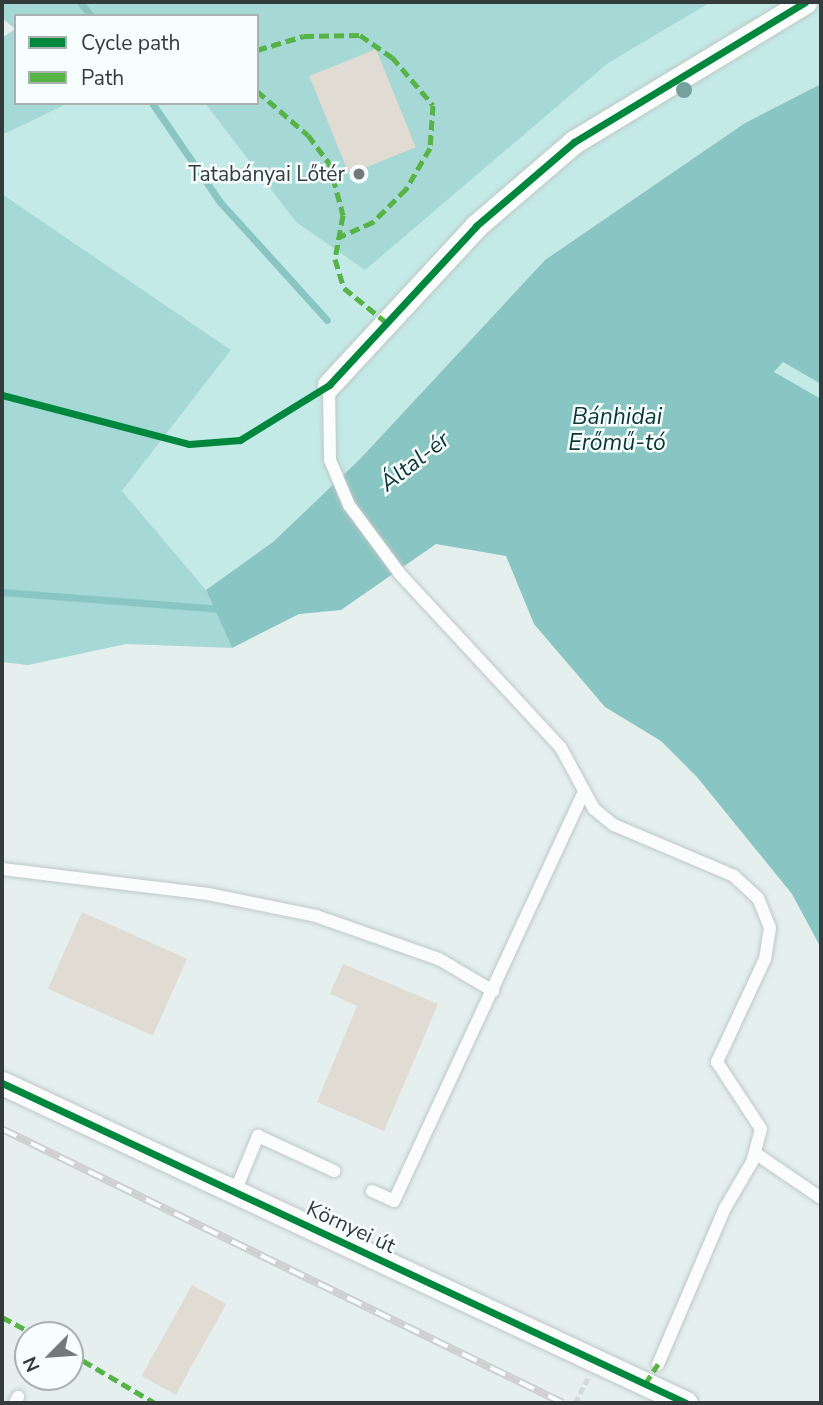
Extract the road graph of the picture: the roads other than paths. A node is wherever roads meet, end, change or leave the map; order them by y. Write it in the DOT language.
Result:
graph roads {
  1 [pos="805,2"];
  2 [pos="329,385"];
  3 [pos="584,791"];
  4 [pos="2,869"];
  5 [pos="493,991"];
  6 [pos="2,1083"];
  7 [pos="755,1153"];
  8 [pos="334,1171"];
  9 [pos="372,1191"];
  10 [pos="235,1192"];
  11 [pos="821,1198"];
  12 [pos="658,1364"];
  13 [pos="686,1403"];
  1 -- 2 [label="street"];
  2 -- 3 [label="lane"];
  3 -- 5 [label="lane"];
  3 -- 7 [label="lane"];
  4 -- 5 [label="lane"];
  5 -- 9 [label="lane"];
  6 -- 10 [label="street, Környei út"];
  7 -- 11 [label="lane"];
  7 -- 12 [label="lane"];
  8 -- 10 [label="lane"];
  10 -- 13 [label="street, Környei út"];
}
